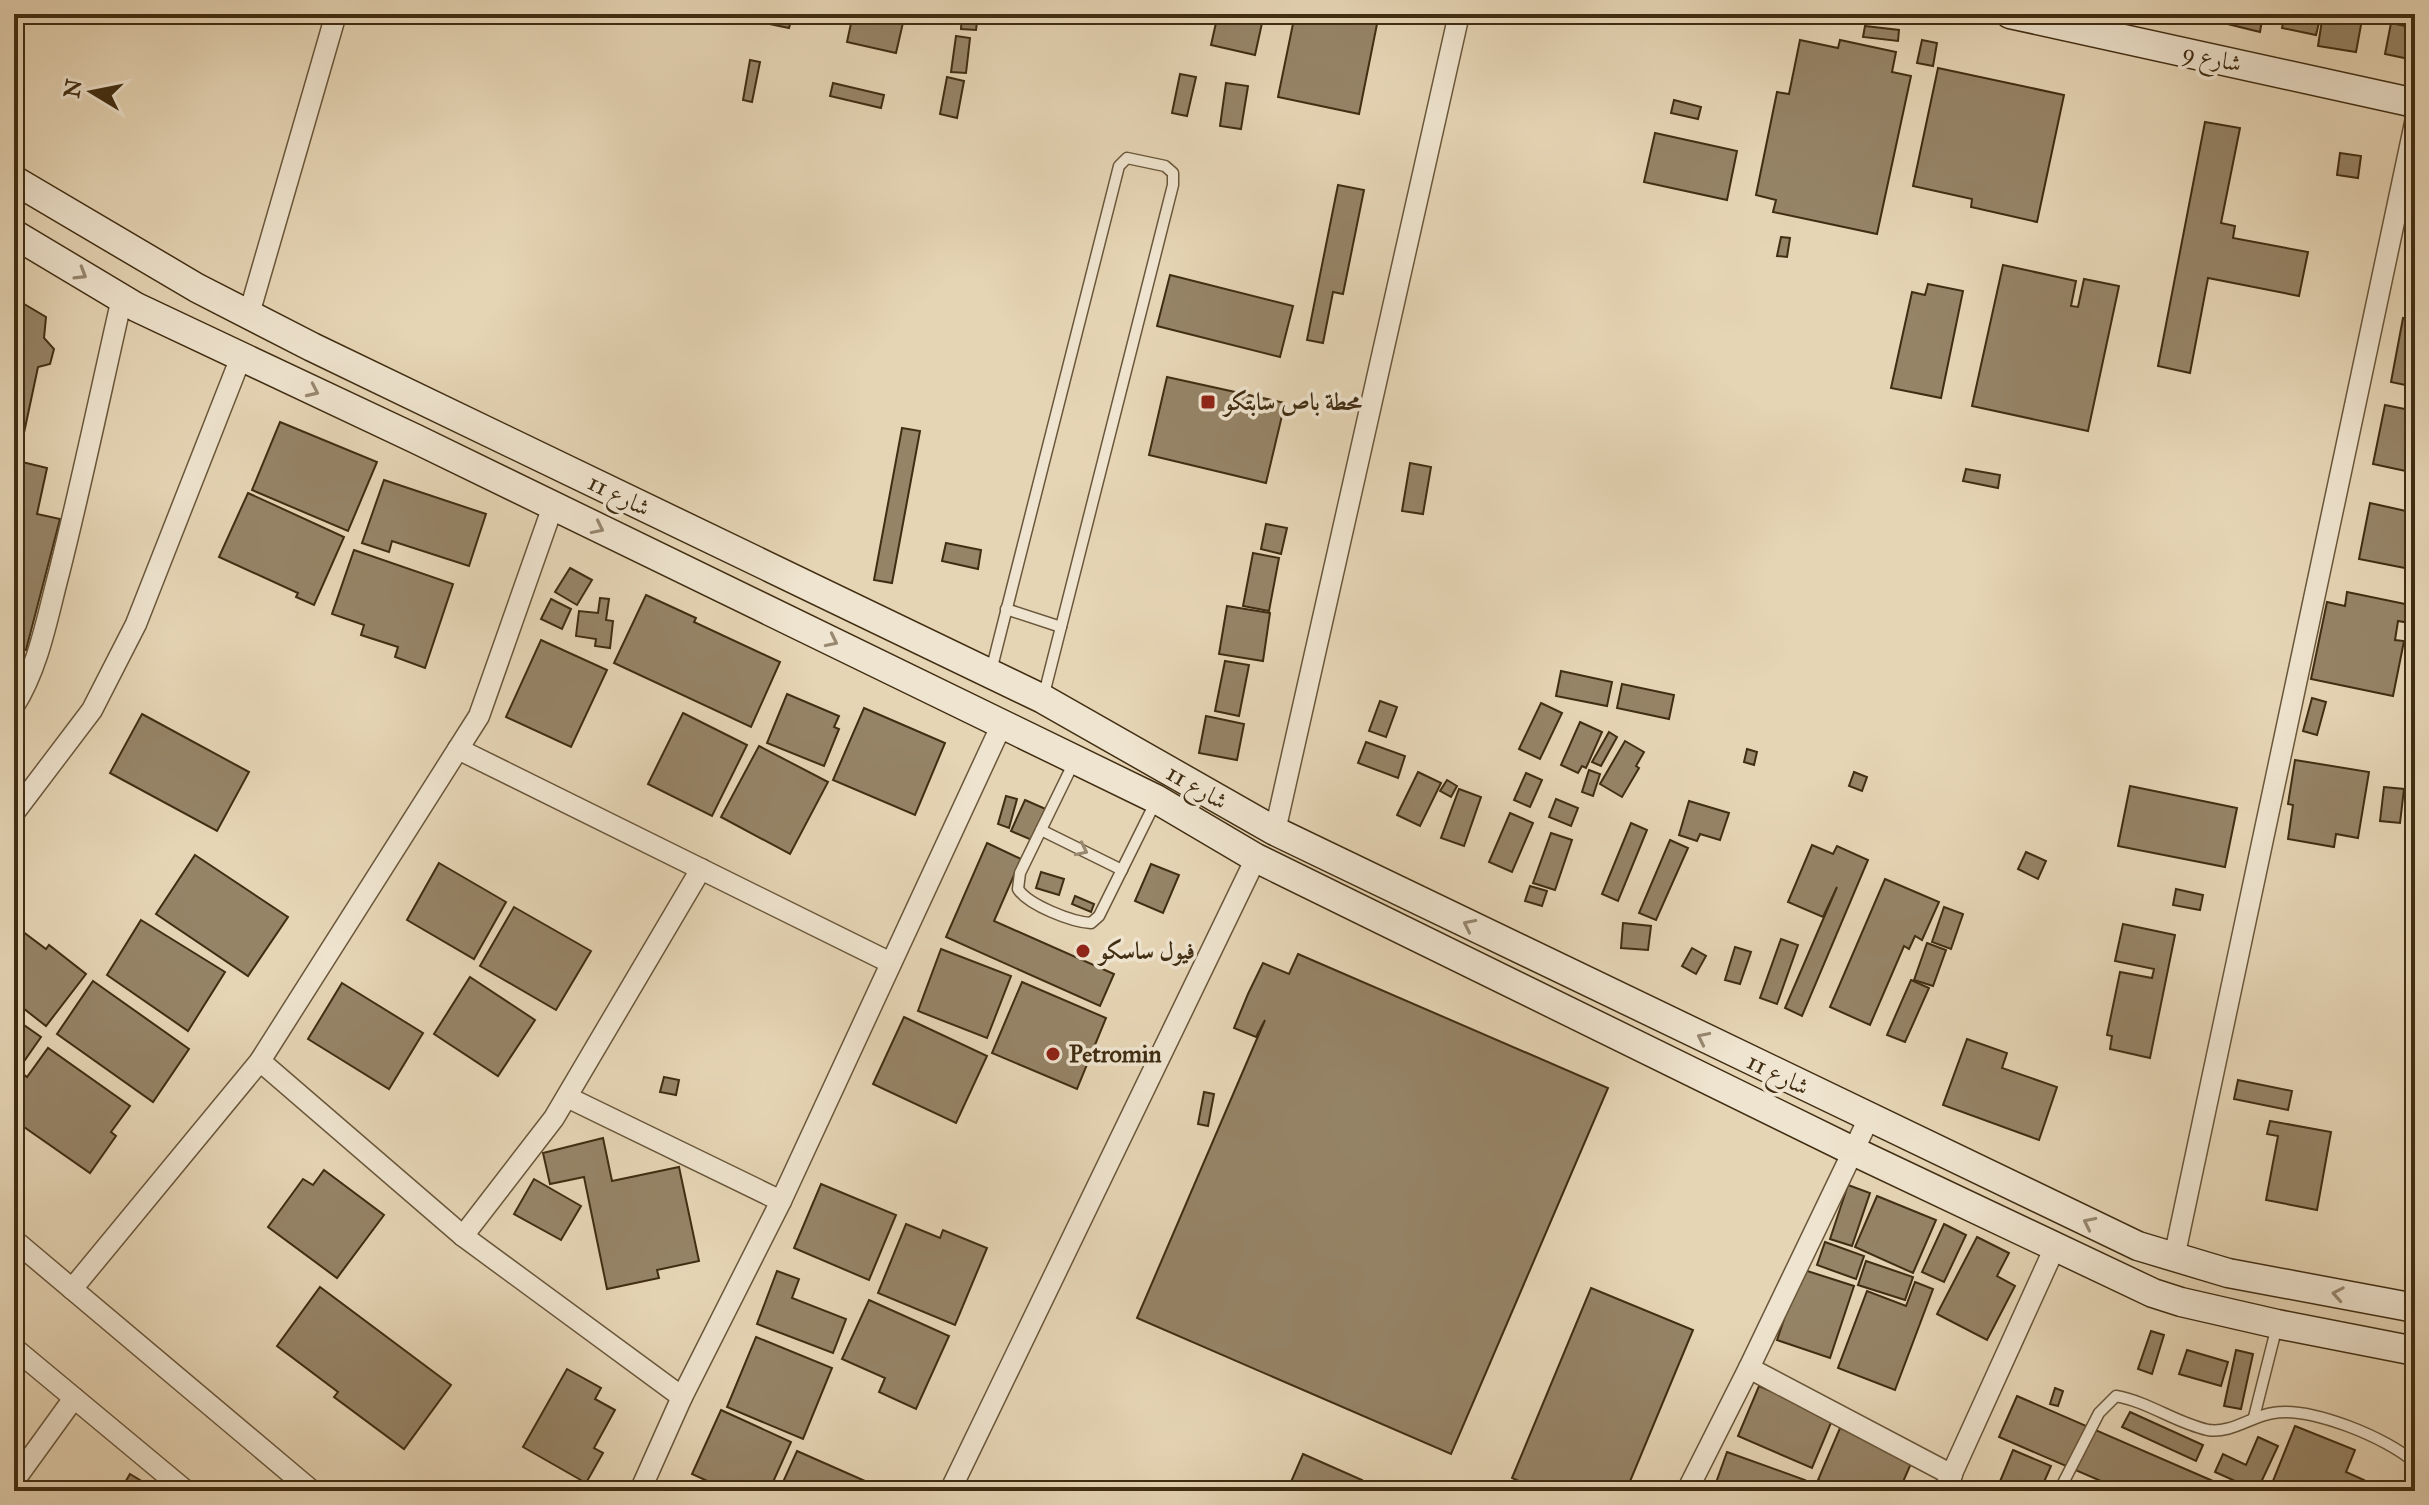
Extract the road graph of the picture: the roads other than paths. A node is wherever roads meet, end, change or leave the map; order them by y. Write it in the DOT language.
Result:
graph roads {
  1 [pos="336,14"];
  2 [pos="1459,14"];
  3 [pos="2010,14"];
  4 [pos="2415,103"];
  5 [pos="2415,123"];
  6 [pos="14,180"];
  7 [pos="14,234"];
  8 [pos="122,298"];
  9 [pos="249,314"];
  10 [pos="241,357"];
  11 [pos="553,506"];
  12 [pos="1006,609"];
  13 [pos="1061,627"];
  14 [pos="990,673"];
  15 [pos="1043,699"];
  16 [pos="14,706"];
  17 [pos="1002,724"];
  18 [pos="458,749"];
  19 [pos="1075,759"];
  20 [pos="1156,799"];
  21 [pos="14,813"];
  22 [pos="1041,830"];
  23 [pos="1275,831"];
  24 [pos="1256,858"];
  25 [pos="701,869"];
  26 [pos="1122,870"];
  27 [pos="891,963"];
  28 [pos="260,1061"];
  29 [pos="567,1097"];
  30 [pos="1869,1118"];
  31 [pos="1851,1150"];
  32 [pos="781,1201"];
  33 [pos="463,1236"];
  34 [pos="14,1240"];
  35 [pos="2055,1247"];
  36 [pos="2174,1258"];
  37 [pos="72,1289"];
  38 [pos="2415,1308"];
  39 [pos="2277,1324"];
  40 [pos="14,1348"];
  41 [pos="2413,1351"];
  42 [pos="1749,1368"];
  43 [pos="682,1397"];
  44 [pos="74,1398"];
  45 [pos="2254,1417"];
  46 [pos="2415,1463"];
  47 [pos="14,1481"];
  48 [pos="1948,1483"];
  49 [pos="186,1491"];
  50 [pos="312,1491"];
  51 [pos="640,1491"];
  52 [pos="950,1491"];
  53 [pos="1687,1491"];
  54 [pos="2059,1491"];
  1 -- 9 [label="street"];
  2 -- 23 [label="street"];
  3 -- 4 [label="street, شارع 9"];
  5 -- 36 [label="street"];
  6 -- 9 [label="street, شارع 11"];
  7 -- 8 [label="street, شارع 11, one-way"];
  8 -- 10 [label="street, شارع 11"];
  8 -- 16 [label="street"];
  9 -- 14 [label="street, شارع 11"];
  10 -- 11 [label="street, شارع 11, one-way"];
  10 -- 21 [label="street"];
  11 -- 17 [label="street, شارع 11, one-way"];
  11 -- 18 [label="street"];
  12 -- 13 [label="lane"];
  12 -- 13 [label="lane"];
  12 -- 14 [label="lane"];
  13 -- 15 [label="lane"];
  14 -- 15 [label="street, شارع 11"];
  15 -- 23 [label="street, شارع 11"];
  17 -- 19 [label="street, شارع 11"];
  17 -- 27 [label="street"];
  18 -- 25 [label="street"];
  18 -- 28 [label="street"];
  19 -- 20 [label="street, شارع 11"];
  19 -- 22 [label="lane"];
  20 -- 24 [label="street, شارع 11"];
  20 -- 26 [label="lane"];
  22 -- 26 [label="lane, one-way"];
  22 -- 26 [label="lane"];
  30 -- 23 [label="street, شارع 11, one-way"];
  24 -- 31 [label="street, شارع 11"];
  24 -- 52 [label="street"];
  25 -- 27 [label="street"];
  25 -- 29 [label="street"];
  27 -- 32 [label="street"];
  28 -- 33 [label="street"];
  28 -- 37 [label="street"];
  29 -- 32 [label="street"];
  29 -- 33 [label="street"];
  30 -- 31 [label="street"];
  36 -- 30 [label="street, شارع 11, one-way"];
  31 -- 35 [label="street, شارع 11"];
  31 -- 42 [label="street"];
  32 -- 43 [label="street"];
  33 -- 43 [label="street"];
  34 -- 37 [label="street"];
  35 -- 39 [label="street, شارع 11"];
  35 -- 48 [label="street"];
  38 -- 36 [label="street, شارع 11, one-way"];
  37 -- 50 [label="street"];
  39 -- 41 [label="street, شارع 11"];
  39 -- 45 [label="lane"];
  40 -- 44 [label="street"];
  42 -- 48 [label="street"];
  42 -- 53 [label="street"];
  43 -- 51 [label="street"];
  44 -- 47 [label="street"];
  44 -- 49 [label="street"];
  45 -- 46 [label="lane"];
  45 -- 54 [label="lane"];
}
